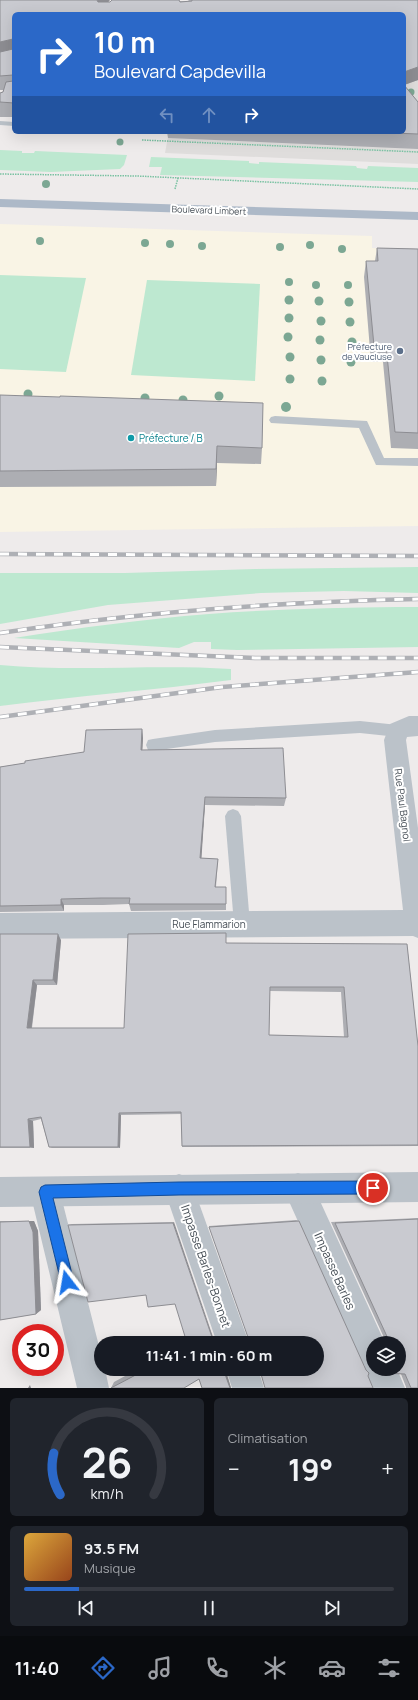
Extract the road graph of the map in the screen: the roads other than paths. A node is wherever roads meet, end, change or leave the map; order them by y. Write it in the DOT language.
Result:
graph roads {
  1 [pos="0,123"];
  2 [pos="12,124"];
  3 [pos="0,190"];
  4 [pos="276,198"];
  5 [pos="0,204"];
  6 [pos="418,216"];
  7 [pos="275,420"];
  8 [pos="418,462"];
  9 [pos="408,728"];
  10 [pos="153,745"];
  11 [pos="232,816"];
  12 [pos="242,924"];
  13 [pos="418,924"];
  14 [pos="0,926"];
  15 [pos="418,1187"];
  16 [pos="298,1188"];
  17 [pos="179,1189"];
  18 [pos="0,1192"];
  19 [pos="45,1192"];
  20 [pos="231,1336"];
  21 [pos="366,1338"];
  22 [pos="244,1376"];
  23 [pos="383,1376"];
  24 [pos="93,1388"];
  25 [pos="248,1388"];
  26 [pos="389,1388"];
  1 -- 2 [label="lane"];
  3 -- 4 [label="main road, Boulevard Limbert"];
  5 -- 6 [label="main road, Boulevard Limbert"];
  7 -- 8 [label="lane"];
  9 -- 10 [label="lane"];
  9 -- 13 [label="street, Rue Paul Bagnol"];
  11 -- 12 [label="lane"];
  12 -- 13 [label="street, Rue Flammarion"];
  12 -- 14 [label="street, Rue Flammarion"];
  15 -- 16 [label="street"];
  16 -- 17 [label="street"];
  16 -- 21 [label="street, Impasse Barles"];
  17 -- 19 [label="street"];
  17 -- 20 [label="street, Impasse Barles-Bonnet"];
  18 -- 19 [label="street"];
  19 -- 24 [label="street"];
  22 -- 25 [label="street"];
  23 -- 26 [label="street"];
}
